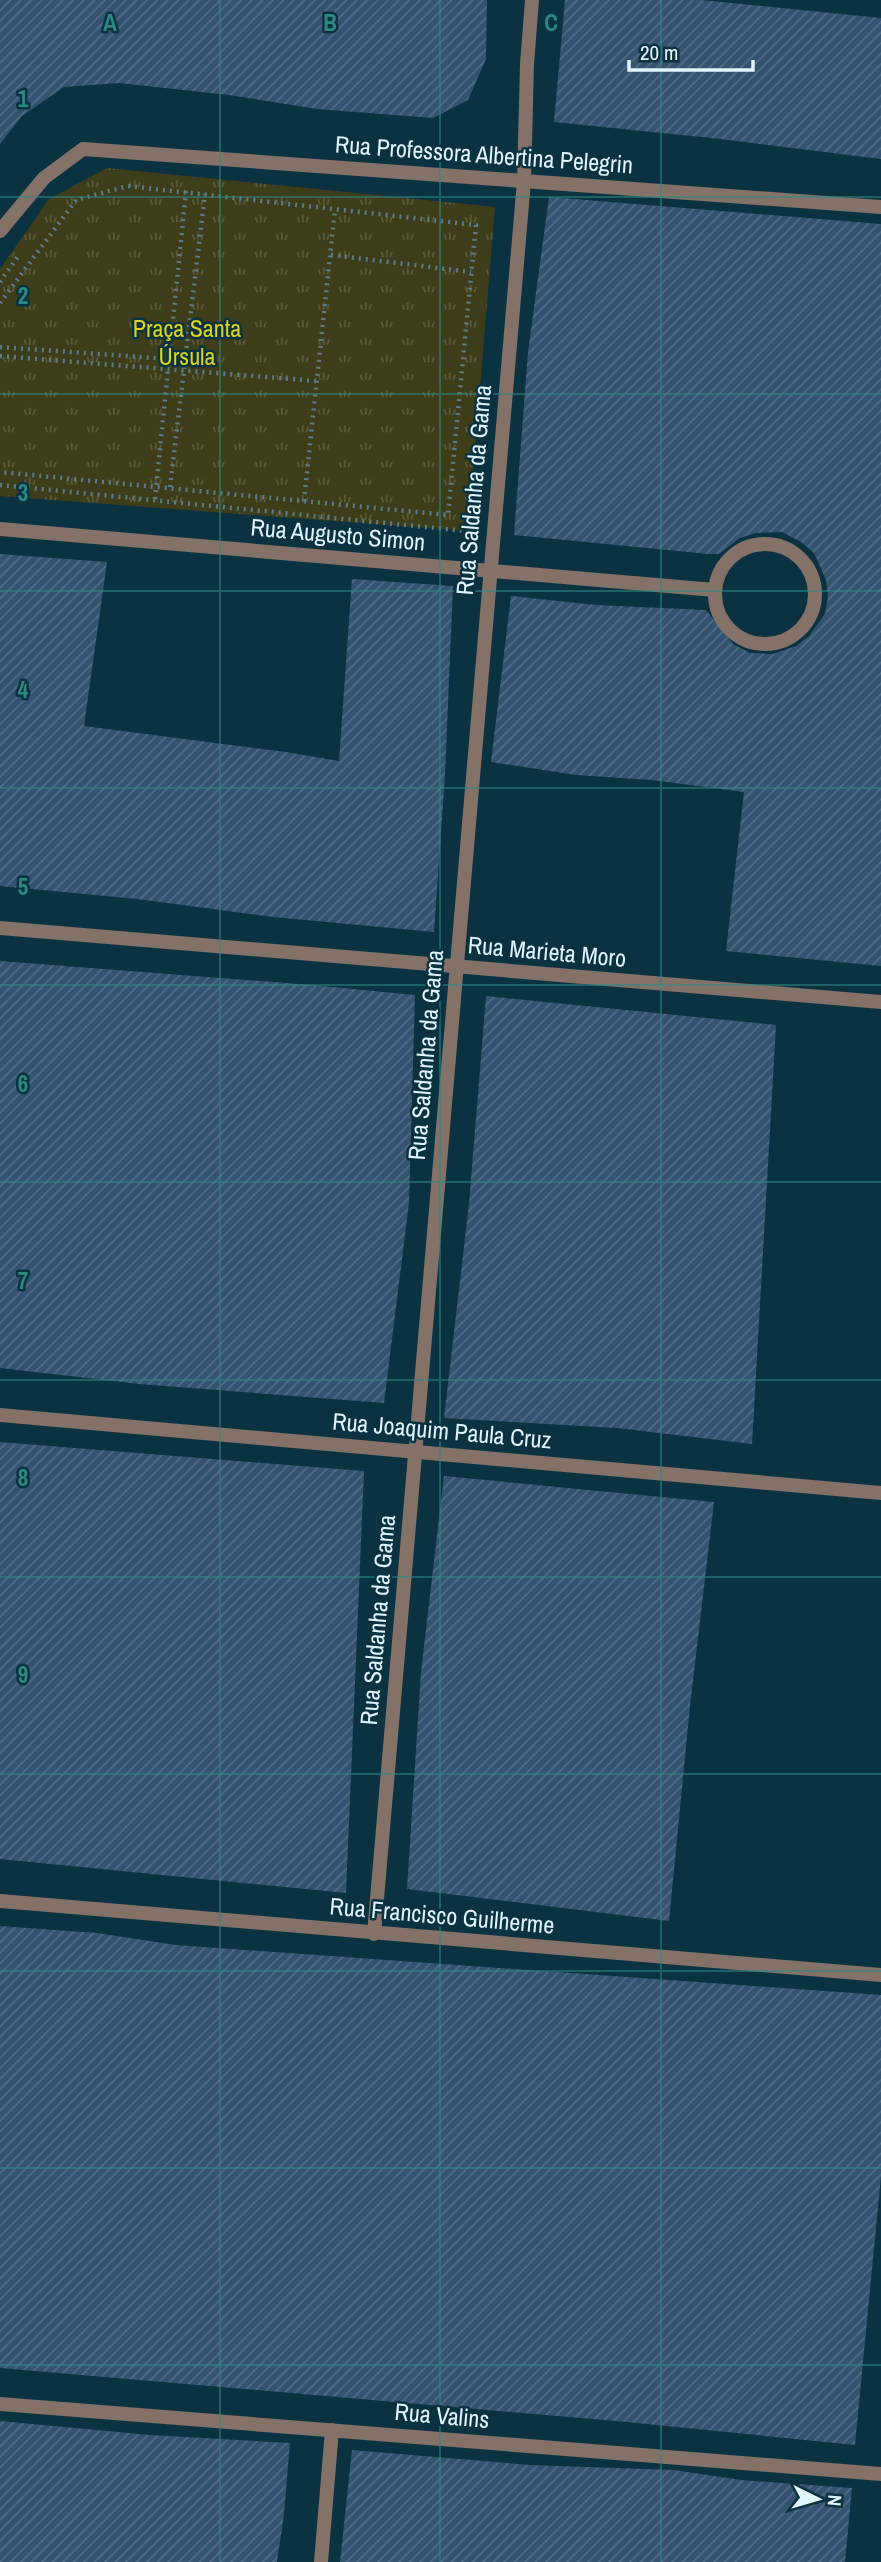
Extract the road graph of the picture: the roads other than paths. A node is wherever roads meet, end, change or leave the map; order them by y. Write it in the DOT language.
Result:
graph roads {
  1 [pos="533,0"];
  2 [pos="524,181"];
  3 [pos="881,206"];
  4 [pos="0,231"];
  5 [pos="0,529"];
  6 [pos="490,571"];
  7 [pos="715,590"];
  8 [pos="0,928"];
  9 [pos="456,967"];
  10 [pos="881,1002"];
  11 [pos="0,1415"];
  12 [pos="415,1452"];
  13 [pos="881,1493"];
  14 [pos="0,1901"];
  15 [pos="374,1934"];
  16 [pos="881,1975"];
  17 [pos="0,2404"];
  18 [pos="332,2430"];
  19 [pos="881,2474"];
  20 [pos="321,2562"];
  1 -- 2 [label="street, Rua Saldanha da Gama"];
  2 -- 3 [label="street, Rua Professora Albertina Pelegrin"];
  2 -- 4 [label="street, Rua Professora Albertina Pelegrin"];
  2 -- 6 [label="street, Rua Saldanha da Gama"];
  5 -- 6 [label="street, Rua Augusto Simon"];
  6 -- 7 [label="street, Rua Augusto Simon"];
  6 -- 9 [label="street, Rua Saldanha da Gama"];
  7 -- 7 [label="street"];
  8 -- 9 [label="street, Rua Marieta Moro"];
  9 -- 10 [label="street, Rua Marieta Moro"];
  9 -- 12 [label="street, Rua Saldanha da Gama"];
  11 -- 12 [label="street, Rua Joaquim Paula Cruz"];
  12 -- 13 [label="street, Rua Joaquim Paula Cruz"];
  12 -- 15 [label="street, Rua Saldanha da Gama"];
  14 -- 15 [label="street, Rua Francisco Guilherme"];
  15 -- 16 [label="street, Rua Francisco Guilherme"];
  17 -- 18 [label="street, Rua Valins"];
  18 -- 19 [label="street, Rua Valins"];
  18 -- 20 [label="street"];
}
